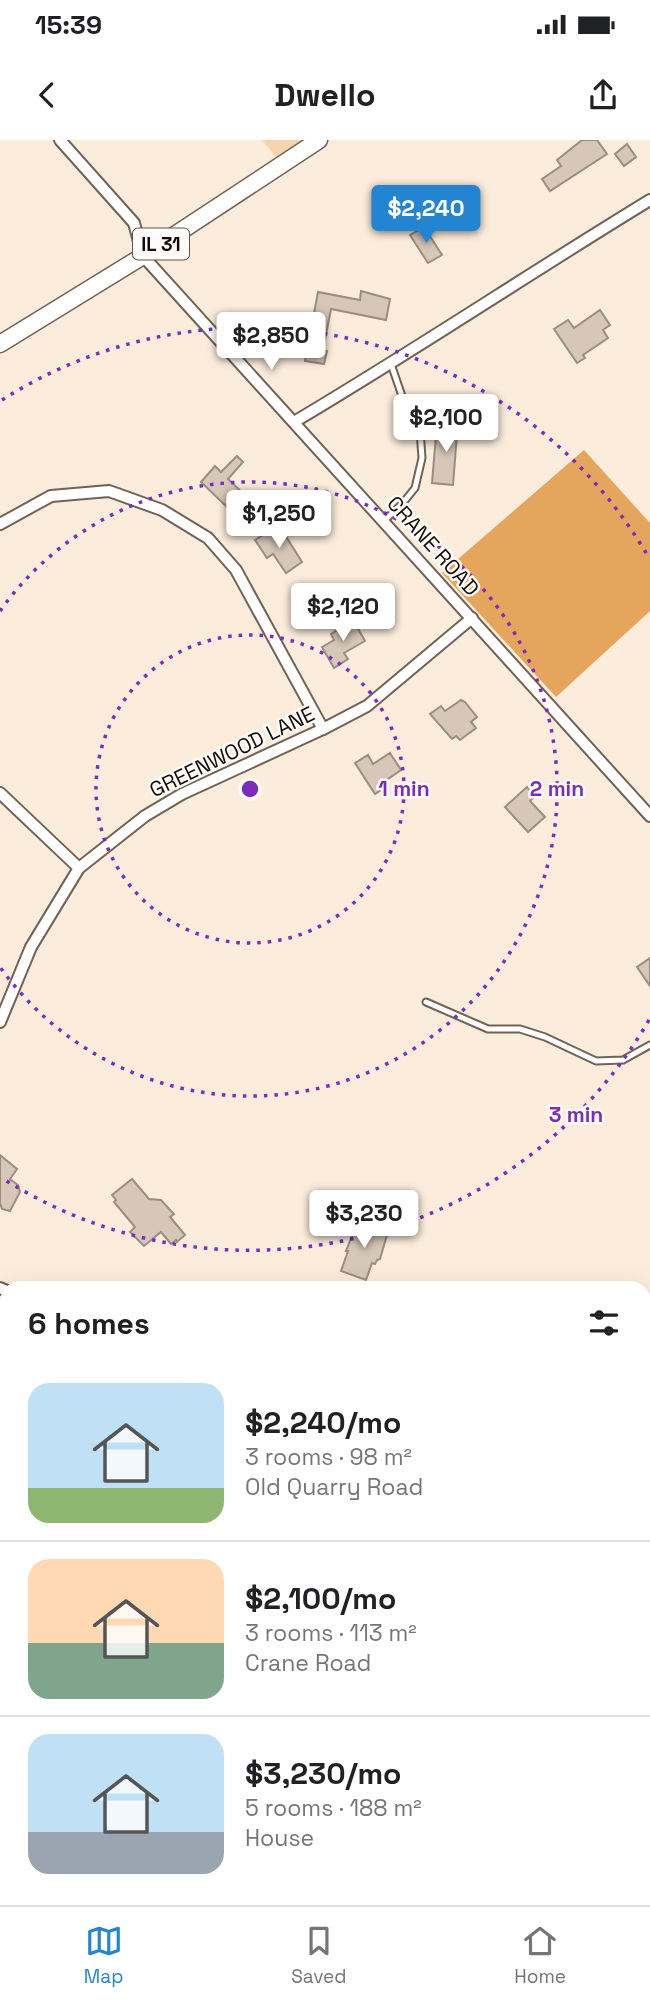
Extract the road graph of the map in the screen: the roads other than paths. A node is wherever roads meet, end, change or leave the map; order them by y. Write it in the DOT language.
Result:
graph roads {
  1 [pos="60,140"];
  2 [pos="318,140"];
  3 [pos="650,200"];
  4 [pos="143,256"];
  5 [pos="0,344"];
  6 [pos="391,364"];
  7 [pos="294,422"];
  8 [pos="384,521"];
  9 [pos="0,524"];
  10 [pos="472,618"];
  11 [pos="323,729"];
  12 [pos="0,793"];
  13 [pos="650,816"];
  14 [pos="79,868"];
  15 [pos="426,1002"];
  16 [pos="0,1022"];
  17 [pos="650,1045"];
  1 -- 4 [label="street, CRANE ROAD"];
  2 -- 4 [label="main road, IL 31"];
  3 -- 6 [label="street"];
  4 -- 5 [label="main road, IL 31"];
  4 -- 7 [label="street, CRANE ROAD"];
  6 -- 7 [label="street"];
  6 -- 8 [label="lane"];
  7 -- 8 [label="street, CRANE ROAD"];
  8 -- 10 [label="street, CRANE ROAD"];
  9 -- 11 [label="street"];
  10 -- 11 [label="street, GREENWOOD LANE"];
  10 -- 13 [label="street, CRANE ROAD"];
  11 -- 14 [label="street, GREENWOOD LANE"];
  12 -- 14 [label="street"];
  14 -- 16 [label="street, GREENWOOD LANE"];
  15 -- 17 [label="lane"];
}
